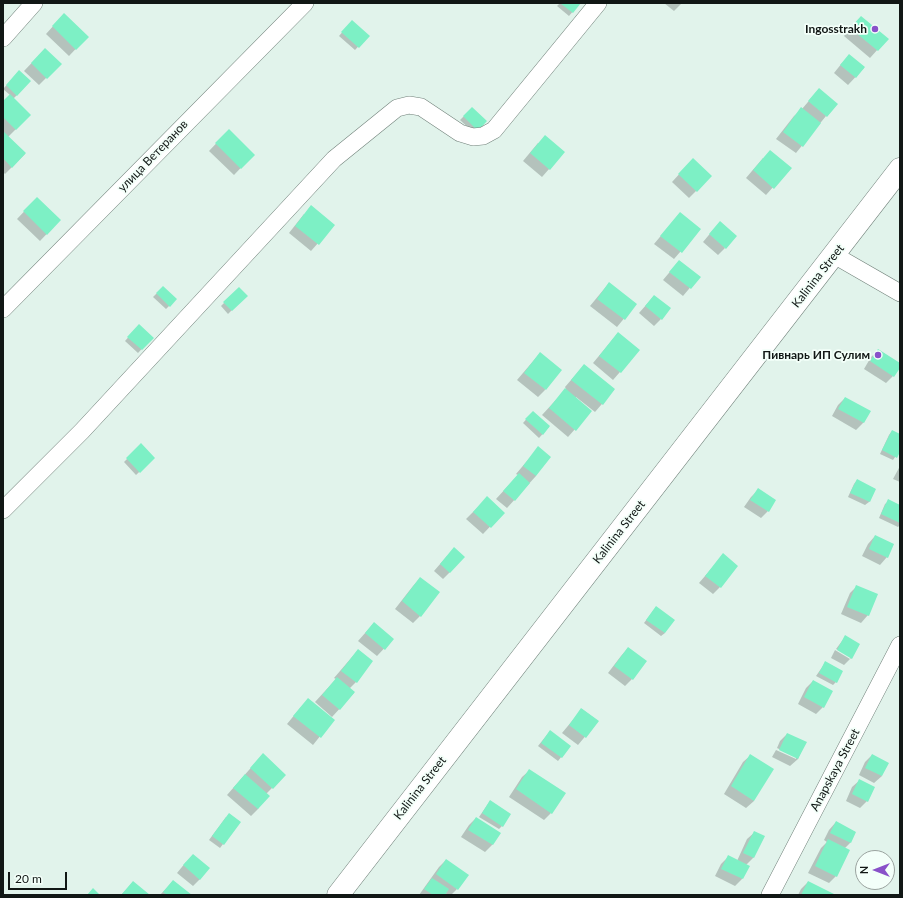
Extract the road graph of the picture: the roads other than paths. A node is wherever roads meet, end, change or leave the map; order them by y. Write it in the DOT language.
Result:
graph roads {
  1 [pos="34,3"];
  2 [pos="305,3"];
  3 [pos="598,3"];
  4 [pos="3,38"];
  5 [pos="900,169"];
  6 [pos="834,255"];
  7 [pos="900,293"];
  8 [pos="3,309"];
  9 [pos="3,510"];
  10 [pos="900,645"];
  11 [pos="338,895"];
  12 [pos="770,895"];
  1 -- 4 [label="street"];
  2 -- 8 [label="street, улица Ветеранов"];
  3 -- 9 [label="street"];
  5 -- 6 [label="main road, Kalinina Street"];
  6 -- 7 [label="street"];
  6 -- 11 [label="main road, Kalinina Street"];
  10 -- 12 [label="street, Anapskaya Street"];
}
